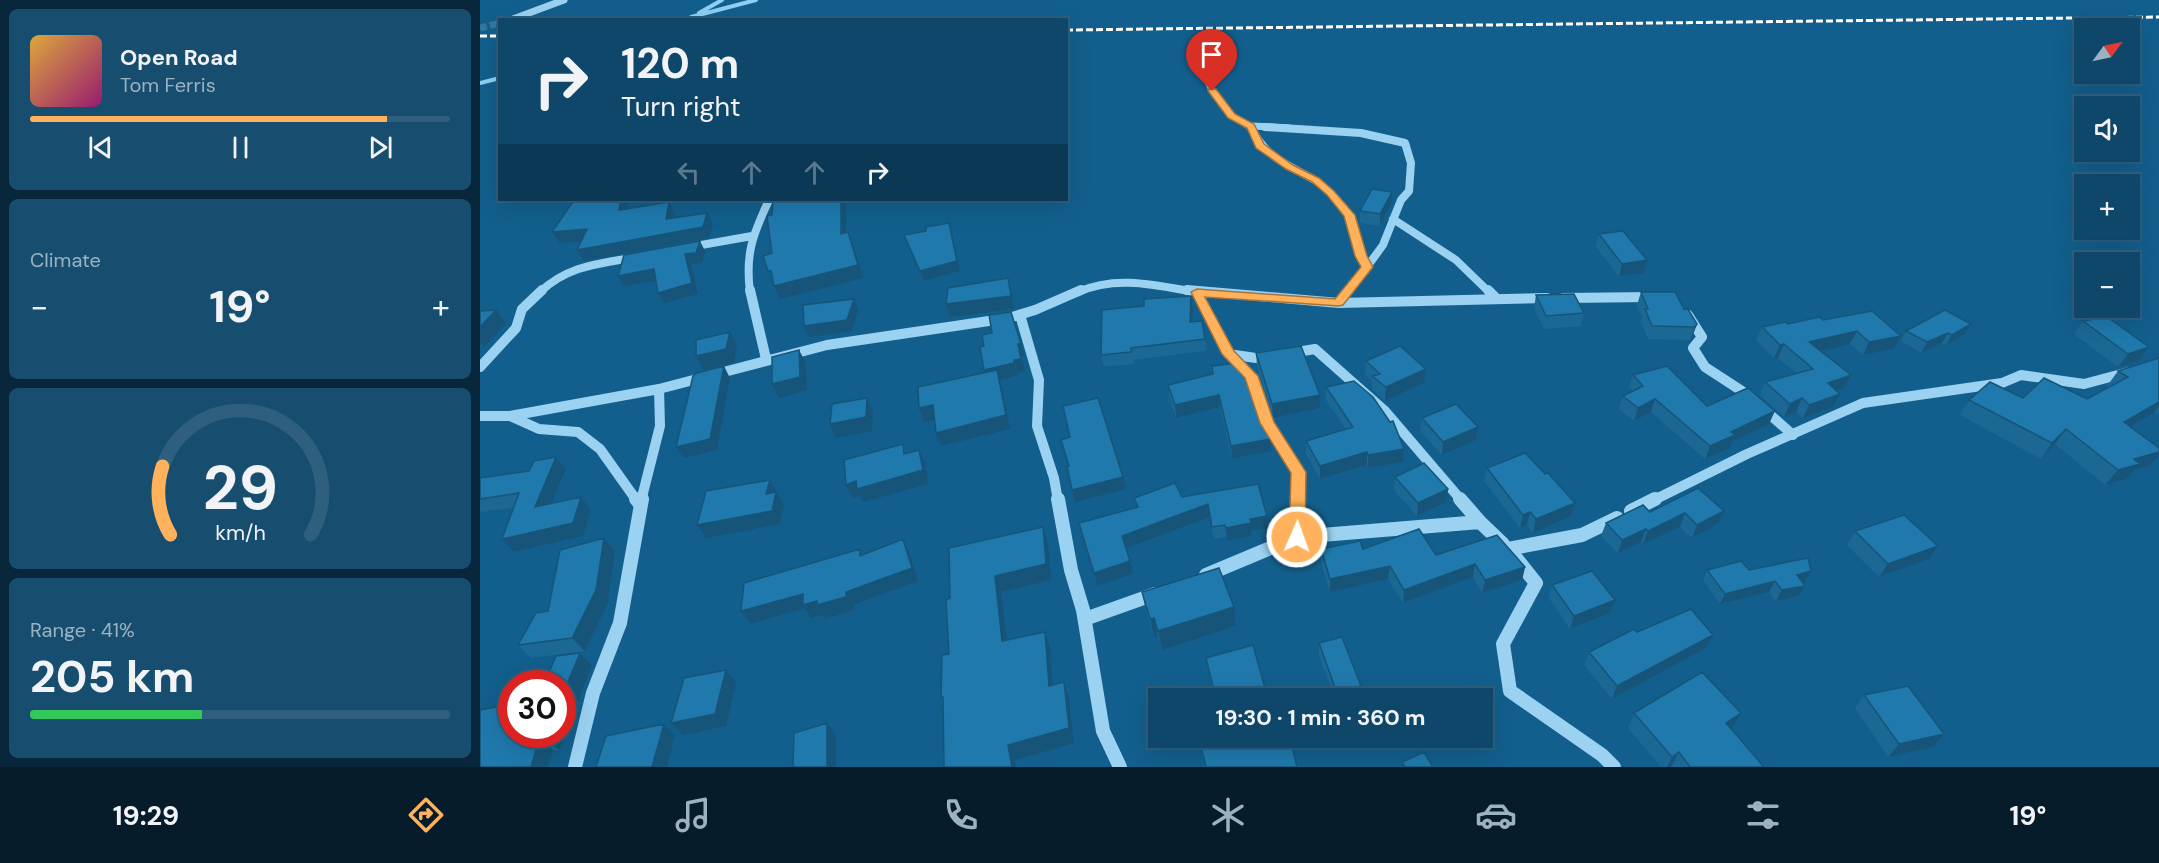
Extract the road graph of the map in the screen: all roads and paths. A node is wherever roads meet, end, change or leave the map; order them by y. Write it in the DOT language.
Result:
graph roads {
  1 [pos="564,0"];
  2 [pos="518,18"];
  3 [pos="1205,73"];
  4 [pos="1251,126"];
  5 [pos="769,201"];
  6 [pos="1393,219"];
  7 [pos="752,236"];
  8 [pos="684,248"];
  9 [pos="650,254"];
  10 [pos="1367,267"];
  11 [pos="1197,292"];
  12 [pos="1666,297"];
  13 [pos="1497,299"];
  14 [pos="1339,303"];
  15 [pos="1683,307"];
  16 [pos="1020,315"];
  17 [pos="1228,354"];
  18 [pos="766,359"];
  19 [pos="480,367"];
  20 [pos="2144,367"];
  21 [pos="659,389"];
  22 [pos="480,416"];
  23 [pos="510,416"];
  24 [pos="1793,435"];
  25 [pos="640,504"];
  26 [pos="1480,522"];
  27 [pos="1297,537"];
  28 [pos="1508,549"];
  29 [pos="1191,581"];
  30 [pos="1169,589"];
  31 [pos="1085,619"];
  32 [pos="575,767"];
  33 [pos="1120,767"];
  34 [pos="1614,767"];
  1 -- 2 [label="street"];
  3 -- 4 [label="street"];
  4 -- 6 [label="street"];
  4 -- 10 [label="street"];
  5 -- 7 [label="street"];
  6 -- 10 [label="street"];
  6 -- 13 [label="street"];
  7 -- 8 [label="street"];
  7 -- 18 [label="street"];
  9 -- 19 [label="street"];
  10 -- 14 [label="street"];
  11 -- 14 [label="street"];
  11 -- 16 [label="street"];
  11 -- 17 [label="street"];
  12 -- 13 [label="street"];
  13 -- 14 [label="street"];
  15 -- 24 [label="street"];
  16 -- 18 [label="street"];
  16 -- 31 [label="street"];
  17 -- 26 [label="street"];
  17 -- 27 [label="street"];
  18 -- 21 [label="street"];
  20 -- 24 [label="street"];
  21 -- 23 [label="street"];
  21 -- 25 [label="street"];
  22 -- 23 [label="street"];
  23 -- 25 [label="street"];
  24 -- 28 [label="street"];
  25 -- 32 [label="street"];
  26 -- 27 [label="street"];
  26 -- 28 [label="street"];
  27 -- 29 [label="street"];
  28 -- 34 [label="street"];
  30 -- 31 [label="street"];
  31 -- 33 [label="street"];
}
